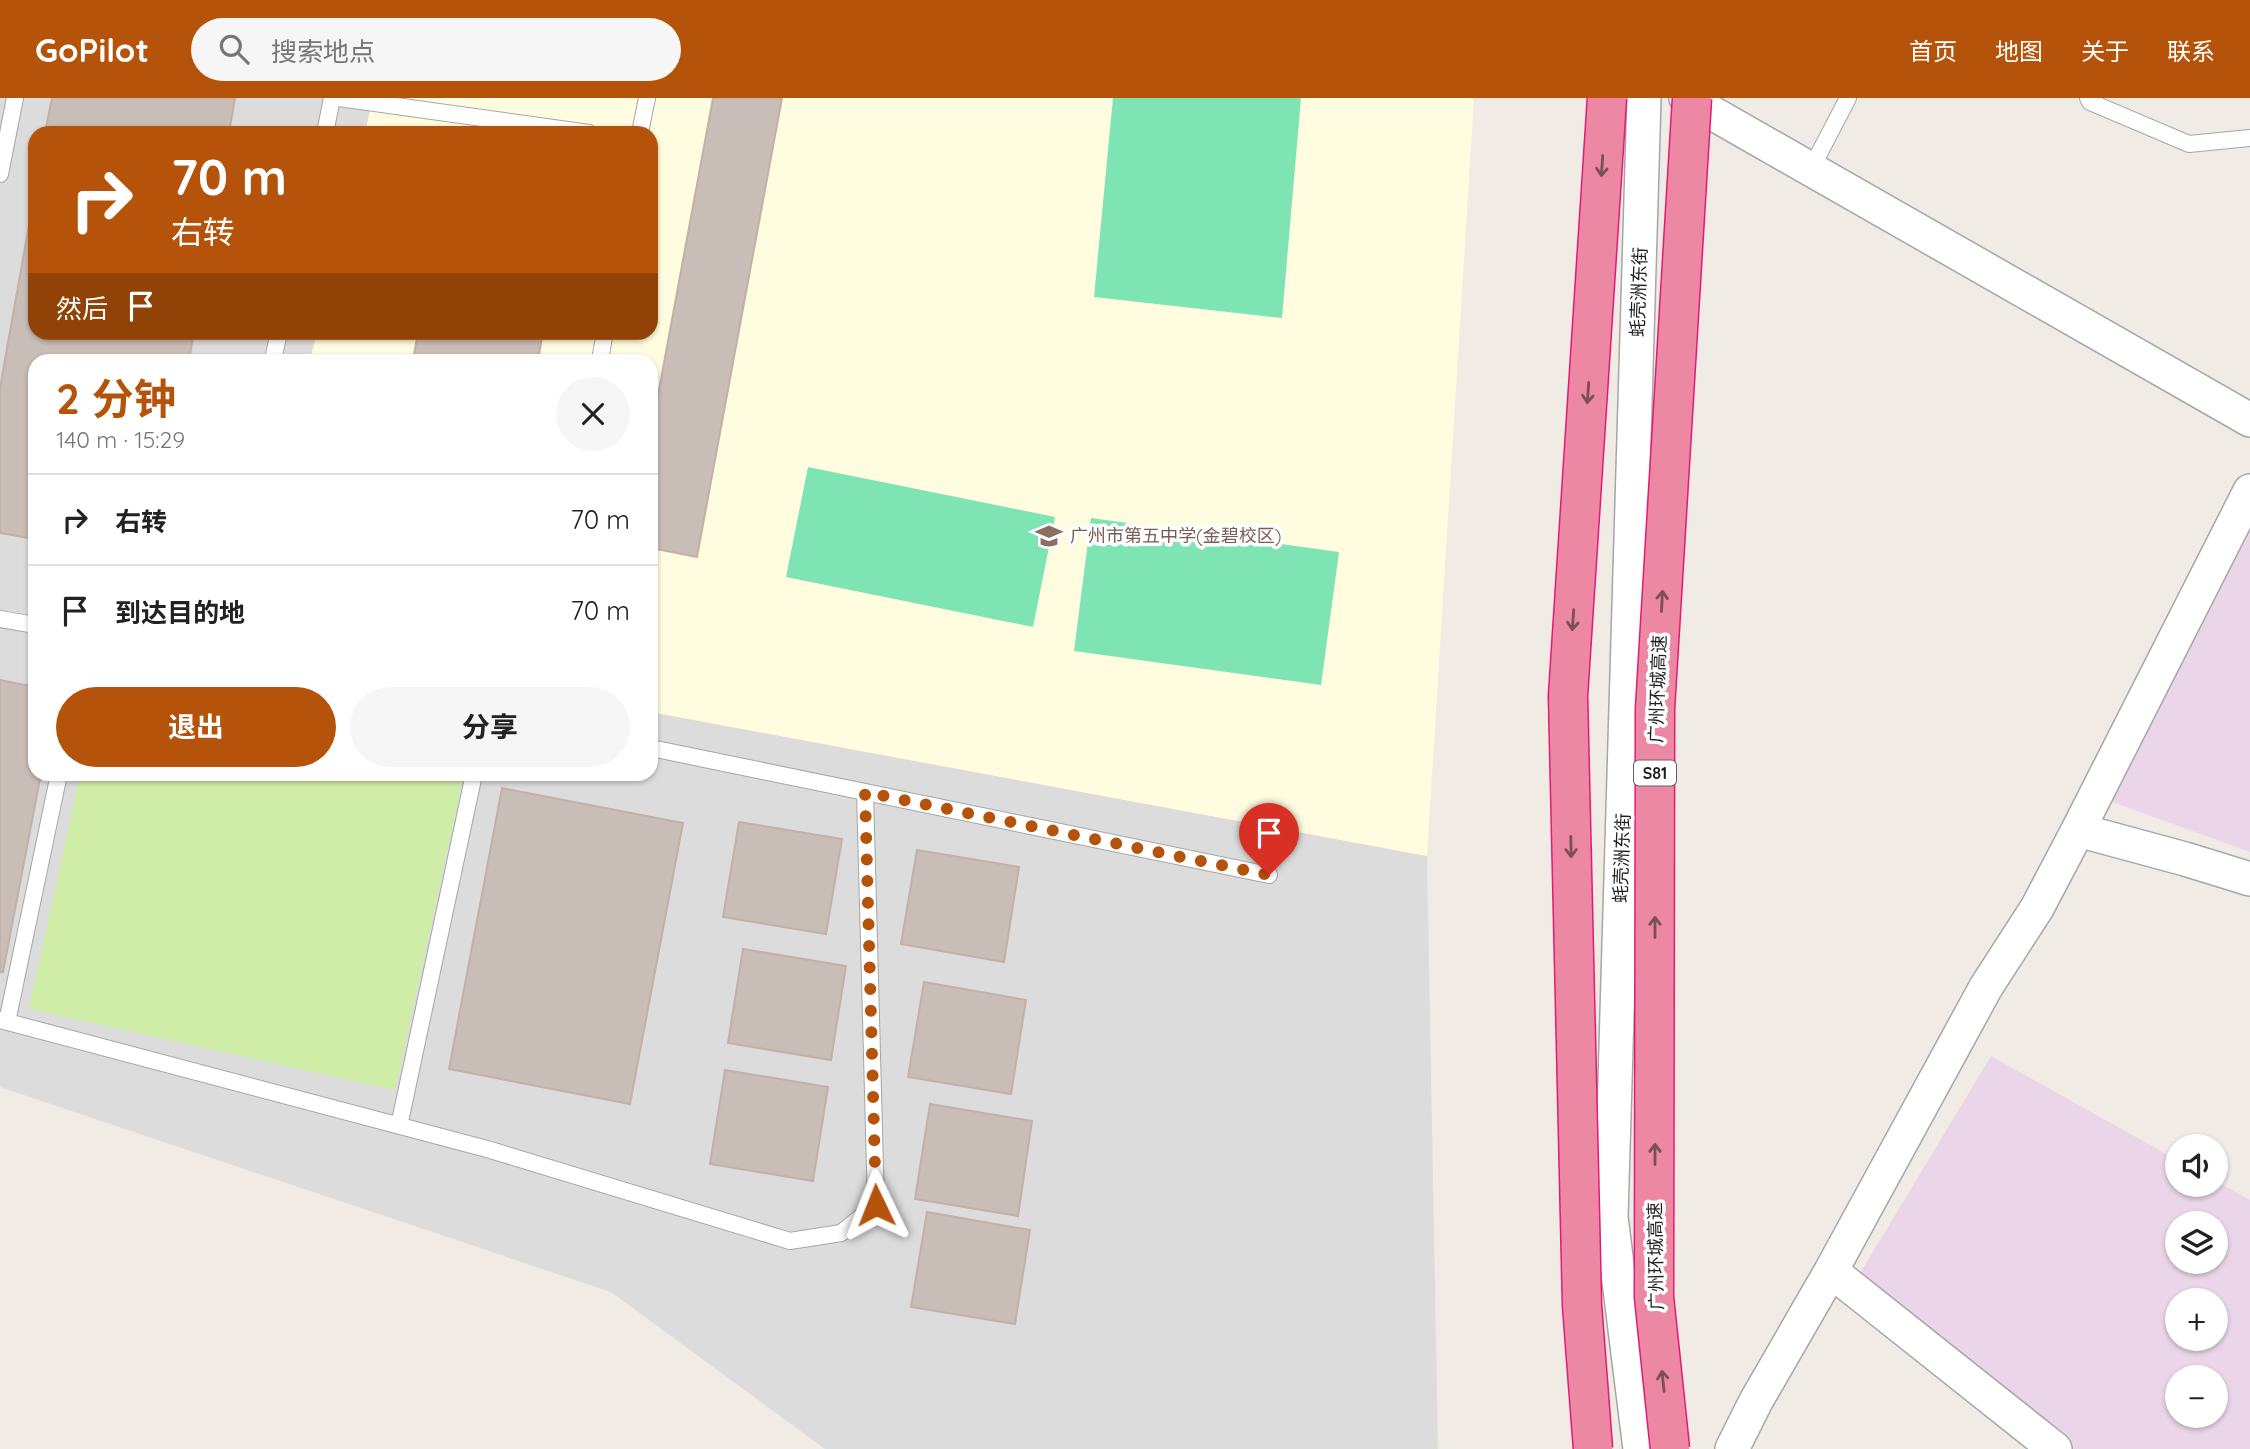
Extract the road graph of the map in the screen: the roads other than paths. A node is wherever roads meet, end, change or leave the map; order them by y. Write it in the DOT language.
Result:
graph roads {
  1 [pos="15,98"];
  2 [pos="332,98"];
  3 [pos="339,98"];
  4 [pos="647,98"];
  5 [pos="1607,98"];
  6 [pos="1644,98"];
  7 [pos="1686,98"];
  8 [pos="1692,98"];
  9 [pos="1848,98"];
  10 [pos="2088,98"];
  11 [pos="326,126"];
  12 [pos="539,126"];
  13 [pos="641,126"];
  14 [pos="2250,138"];
  15 [pos="1811,169"];
  16 [pos="0,174"];
  17 [pos="2250,420"];
  18 [pos="2250,491"];
  19 [pos="0,619"];
  20 [pos="28,624"];
  21 [pos="658,749"];
  22 [pos="56,781"];
  23 [pos="473,781"];
  24 [pos="865,792"];
  25 [pos="2078,831"];
  26 [pos="1269,875"];
  27 [pos="2250,879"];
  28 [pos="3,1021"];
  29 [pos="400,1126"];
  30 [pos="1831,1271"];
  31 [pos="1593,1449"];
  32 [pos="1640,1449"];
  33 [pos="1670,1449"];
  34 [pos="1732,1449"];
  35 [pos="2055,1449"];
  1 -- 16 [label="lane"];
  2 -- 11 [label="lane"];
  3 -- 12 [label="lane"];
  4 -- 13 [label="lane"];
  5 -- 31 [label="highway, one-way, bridge"];
  6 -- 32 [label="street, 蚝壳洲东街"];
  7 -- 15 [label="street"];
  33 -- 8 [label="highway, 广州环城高速 / S81, one-way, bridge"];
  9 -- 15 [label="lane"];
  10 -- 14 [label="lane"];
  15 -- 17 [label="street"];
  18 -- 25 [label="street"];
  19 -- 20 [label="lane"];
  21 -- 24 [label="lane"];
  22 -- 28 [label="lane"];
  23 -- 29 [label="lane"];
  24 -- 26 [label="lane"];
  24 -- 29 [label="lane"];
  25 -- 27 [label="street"];
  25 -- 30 [label="street"];
  28 -- 29 [label="lane"];
  30 -- 34 [label="street"];
  30 -- 35 [label="street"];
}
